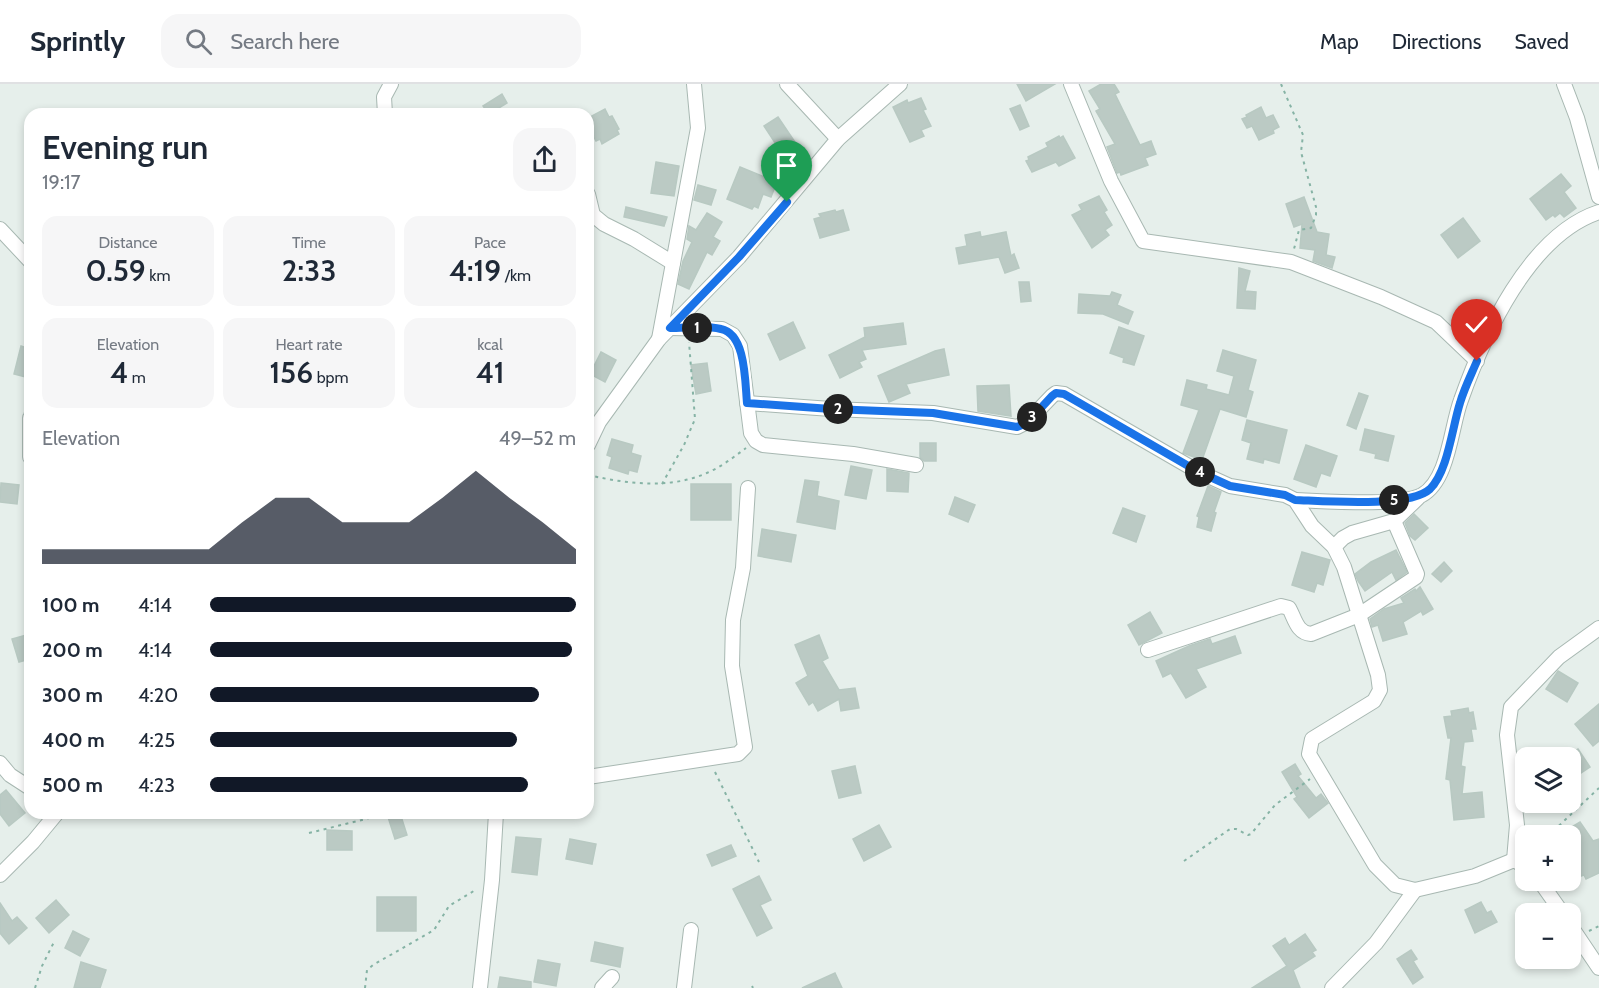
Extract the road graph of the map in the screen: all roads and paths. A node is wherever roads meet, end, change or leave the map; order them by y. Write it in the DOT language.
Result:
graph roads {
  1 [pos="391,84"];
  2 [pos="694,84"];
  3 [pos="787,84"];
  4 [pos="900,84"];
  5 [pos="1071,84"];
  6 [pos="1281,84"];
  7 [pos="1564,84"];
  8 [pos="385,108"];
  9 [pos="838,140"];
  10 [pos="1599,197"];
  11 [pos="1599,212"];
  12 [pos="594,216"];
  13 [pos="0,229"];
  14 [pos="24,255"];
  15 [pos="1291,262"];
  16 [pos="673,263"];
  17 [pos="670,328"];
  18 [pos="688,328"];
  19 [pos="659,339"];
  20 [pos="1477,361"];
  21 [pos="747,403"];
  22 [pos="594,432"];
  23 [pos="756,441"];
  24 [pos="916,465"];
  25 [pos="594,476"];
  26 [pos="662,484"];
  27 [pos="748,488"];
  28 [pos="1422,495"];
  29 [pos="1295,500"];
  30 [pos="1394,521"];
  31 [pos="1334,547"];
  32 [pos="1359,615"];
  33 [pos="1599,628"];
  34 [pos="1148,650"];
  35 [pos="709,759"];
  36 [pos="0,764"];
  37 [pos="1320,772"];
  38 [pos="594,776"];
  39 [pos="24,784"];
  40 [pos="1599,788"];
  41 [pos="52,819"];
  42 [pos="366,819"];
  43 [pos="496,819"];
  44 [pos="1517,825"];
  45 [pos="1560,825"];
  46 [pos="309,833"];
  47 [pos="1184,861"];
  48 [pos="759,862"];
  49 [pos="1515,865"];
  50 [pos="0,875"];
  51 [pos="492,880"];
  52 [pos="1415,890"];
  53 [pos="691,930"];
  54 [pos="1581,941"];
  55 [pos="54,942"];
  56 [pos="1599,968"];
  57 [pos="612,977"];
  58 [pos="34,988"];
  59 [pos="365,988"];
  60 [pos="480,988"];
  61 [pos="602,988"];
  62 [pos="684,988"];
  63 [pos="1332,988"];
  1 -- 8 [label="street"];
  2 -- 16 [label="street"];
  3 -- 9 [label="street"];
  4 -- 9 [label="street"];
  5 -- 15 [label="street"];
  6 -- 15 [label="path"];
  7 -- 10 [label="street"];
  9 -- 17 [label="street"];
  11 -- 20 [label="street"];
  12 -- 16 [label="street"];
  13 -- 14 [label="street"];
  15 -- 20 [label="street"];
  16 -- 19 [label="street"];
  17 -- 18 [label="street"];
  17 -- 19 [label="street"];
  18 -- 21 [label="street"];
  18 -- 26 [label="path"];
  19 -- 22 [label="street"];
  20 -- 28 [label="street"];
  21 -- 23 [label="street"];
  21 -- 29 [label="street"];
  23 -- 24 [label="street"];
  23 -- 26 [label="path"];
  25 -- 26 [label="path"];
  27 -- 35 [label="street"];
  28 -- 29 [label="street"];
  28 -- 30 [label="street"];
  29 -- 31 [label="street"];
  30 -- 31 [label="street"];
  30 -- 32 [label="street"];
  31 -- 32 [label="street"];
  32 -- 34 [label="street"];
  32 -- 37 [label="street"];
  33 -- 44 [label="street"];
  35 -- 38 [label="street"];
  35 -- 48 [label="path"];
  36 -- 39 [label="street"];
  37 -- 47 [label="path"];
  37 -- 52 [label="street"];
  40 -- 45 [label="path"];
  41 -- 50 [label="street"];
  42 -- 46 [label="path"];
  43 -- 51 [label="street"];
  49 -- 52 [label="street"];
  51 -- 59 [label="path"];
  51 -- 60 [label="street"];
  52 -- 63 [label="street"];
  53 -- 62 [label="street"];
  54 -- 56 [label="street"];
  55 -- 58 [label="path"];
  57 -- 61 [label="street"];
}
